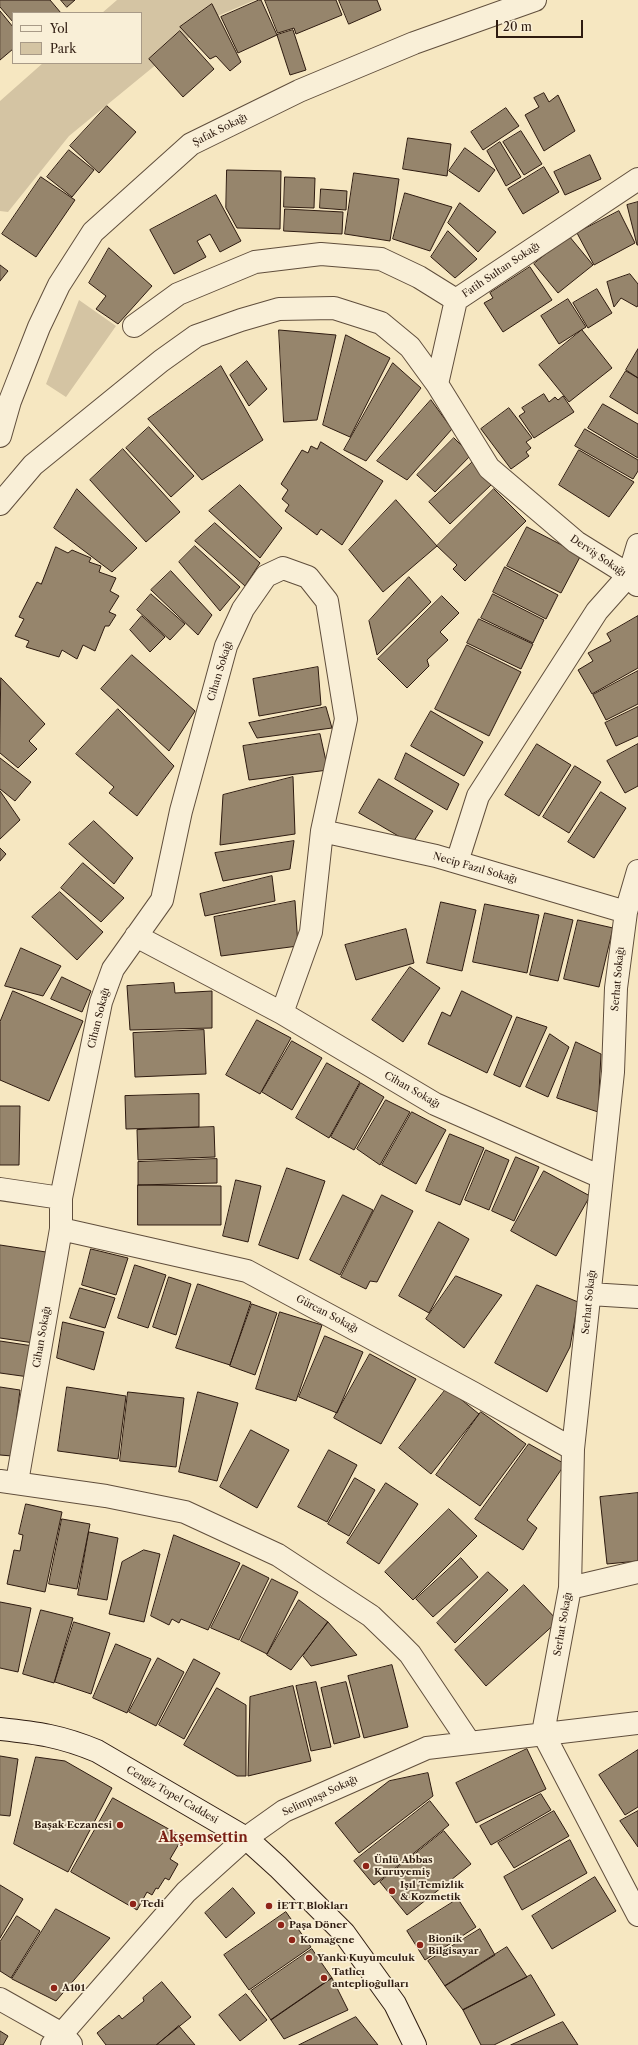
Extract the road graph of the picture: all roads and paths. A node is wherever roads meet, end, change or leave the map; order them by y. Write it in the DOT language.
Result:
graph roads {
  1 [pos="535,0"];
  2 [pos="638,179"];
  3 [pos="456,300"];
  4 [pos="134,326"];
  5 [pos="438,384"];
  6 [pos="0,436"];
  7 [pos="0,504"];
  8 [pos="638,545"];
  9 [pos="633,580"];
  10 [pos="322,831"];
  11 [pos="457,862"];
  12 [pos="638,871"];
  13 [pos="626,912"];
  14 [pos="136,936"];
  15 [pos="282,1014"];
  16 [pos="601,1177"];
  17 [pos="0,1189"];
  18 [pos="61,1198"];
  19 [pos="61,1228"];
  20 [pos="590,1294"];
  21 [pos="638,1297"];
  22 [pos="573,1449"];
  23 [pos="8,1482"];
  24 [pos="638,1572"];
  25 [pos="570,1588"];
  26 [pos="638,1723"];
  27 [pos="0,1729"];
  28 [pos="543,1733"];
  29 [pos="469,1742"];
  30 [pos="246,1838"];
  31 [pos="638,1915"];
  32 [pos="0,1999"];
  33 [pos="62,2041"];
  34 [pos="414,2045"];
  1 -- 6 [label="street, Şafak Sokağı"];
  2 -- 3 [label="street, Fatih Sultan Sokağı"];
  3 -- 4 [label="street, Fatih Sultan Sokağı"];
  3 -- 5 [label="street"];
  5 -- 7 [label="street, Derviş Sokağı"];
  5 -- 9 [label="street, Derviş Sokağı"];
  8 -- 9 [label="street"];
  9 -- 11 [label="street, Derviş Sokağı"];
  10 -- 11 [label="street, Necip Fazıl Sokağı"];
  10 -- 14 [label="street, Cihan Sokağı"];
  10 -- 15 [label="street, Cihan Sokağı"];
  11 -- 13 [label="street, Necip Fazıl Sokağı"];
  12 -- 13 [label="street, Serhat Sokağı"];
  13 -- 16 [label="street, Serhat Sokağı"];
  14 -- 15 [label="street"];
  14 -- 18 [label="street, Cihan Sokağı"];
  15 -- 16 [label="street, Cihan Sokağı"];
  16 -- 20 [label="street, Serhat Sokağı"];
  17 -- 18 [label="street"];
  18 -- 19 [label="street, Cihan Sokağı"];
  19 -- 22 [label="street, Gürcan Sokağı"];
  19 -- 23 [label="street, Cihan Sokağı"];
  20 -- 21 [label="street"];
  20 -- 22 [label="street, Serhat Sokağı"];
  22 -- 25 [label="street, Serhat Sokağı"];
  23 -- 29 [label="street"];
  24 -- 25 [label="street"];
  25 -- 28 [label="street, Serhat Sokağı"];
  26 -- 28 [label="street, Selimpaşa Sokağı"];
  27 -- 30 [label="street, Cengiz Topel Caddesi"];
  28 -- 29 [label="street, Selimpaşa Sokağı"];
  28 -- 31 [label="street"];
  29 -- 30 [label="street, Selimpaşa Sokağı"];
  30 -- 33 [label="street, Selimpaşa Sokağı"];
  30 -- 34 [label="street, Cengiz Topel Caddesi"];
  32 -- 33 [label="street"];
}
